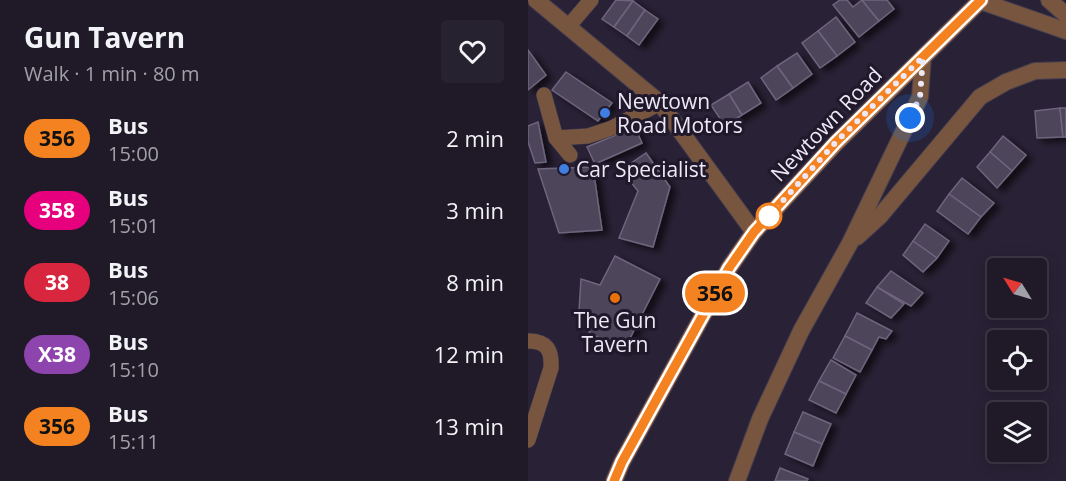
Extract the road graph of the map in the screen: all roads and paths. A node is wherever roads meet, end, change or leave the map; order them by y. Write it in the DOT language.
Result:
graph roads {
  1 [pos="536,0"];
  2 [pos="591,0"];
  3 [pos="1049,0"];
  4 [pos="980,1"];
  5 [pos="1066,15"];
  6 [pos="568,27"];
  7 [pos="1066,31"];
  8 [pos="923,57"];
  9 [pos="1066,70"];
  10 [pos="544,95"];
  11 [pos="660,103"];
  12 [pos="556,138"];
  13 [pos="570,155"];
  14 [pos="754,232"];
  15 [pos="850,243"];
  16 [pos="528,340"];
  17 [pos="528,440"];
  18 [pos="614,481"];
  19 [pos="737,481"];
  1 -- 6 [label="street"];
  2 -- 6 [label="lane"];
  3 -- 5 [label="street"];
  4 -- 7 [label="street"];
  4 -- 8 [label="main road, Newtown Road"];
  6 -- 11 [label="street"];
  8 -- 14 [label="main road, Newtown Road"];
  8 -- 15 [label="street"];
  9 -- 15 [label="street"];
  10 -- 12 [label="lane"];
  11 -- 12 [label="lane"];
  11 -- 14 [label="street"];
  12 -- 13 [label="lane"];
  14 -- 18 [label="main road, Newtown Road"];
  15 -- 19 [label="street"];
  16 -- 17 [label="lane"];
}
